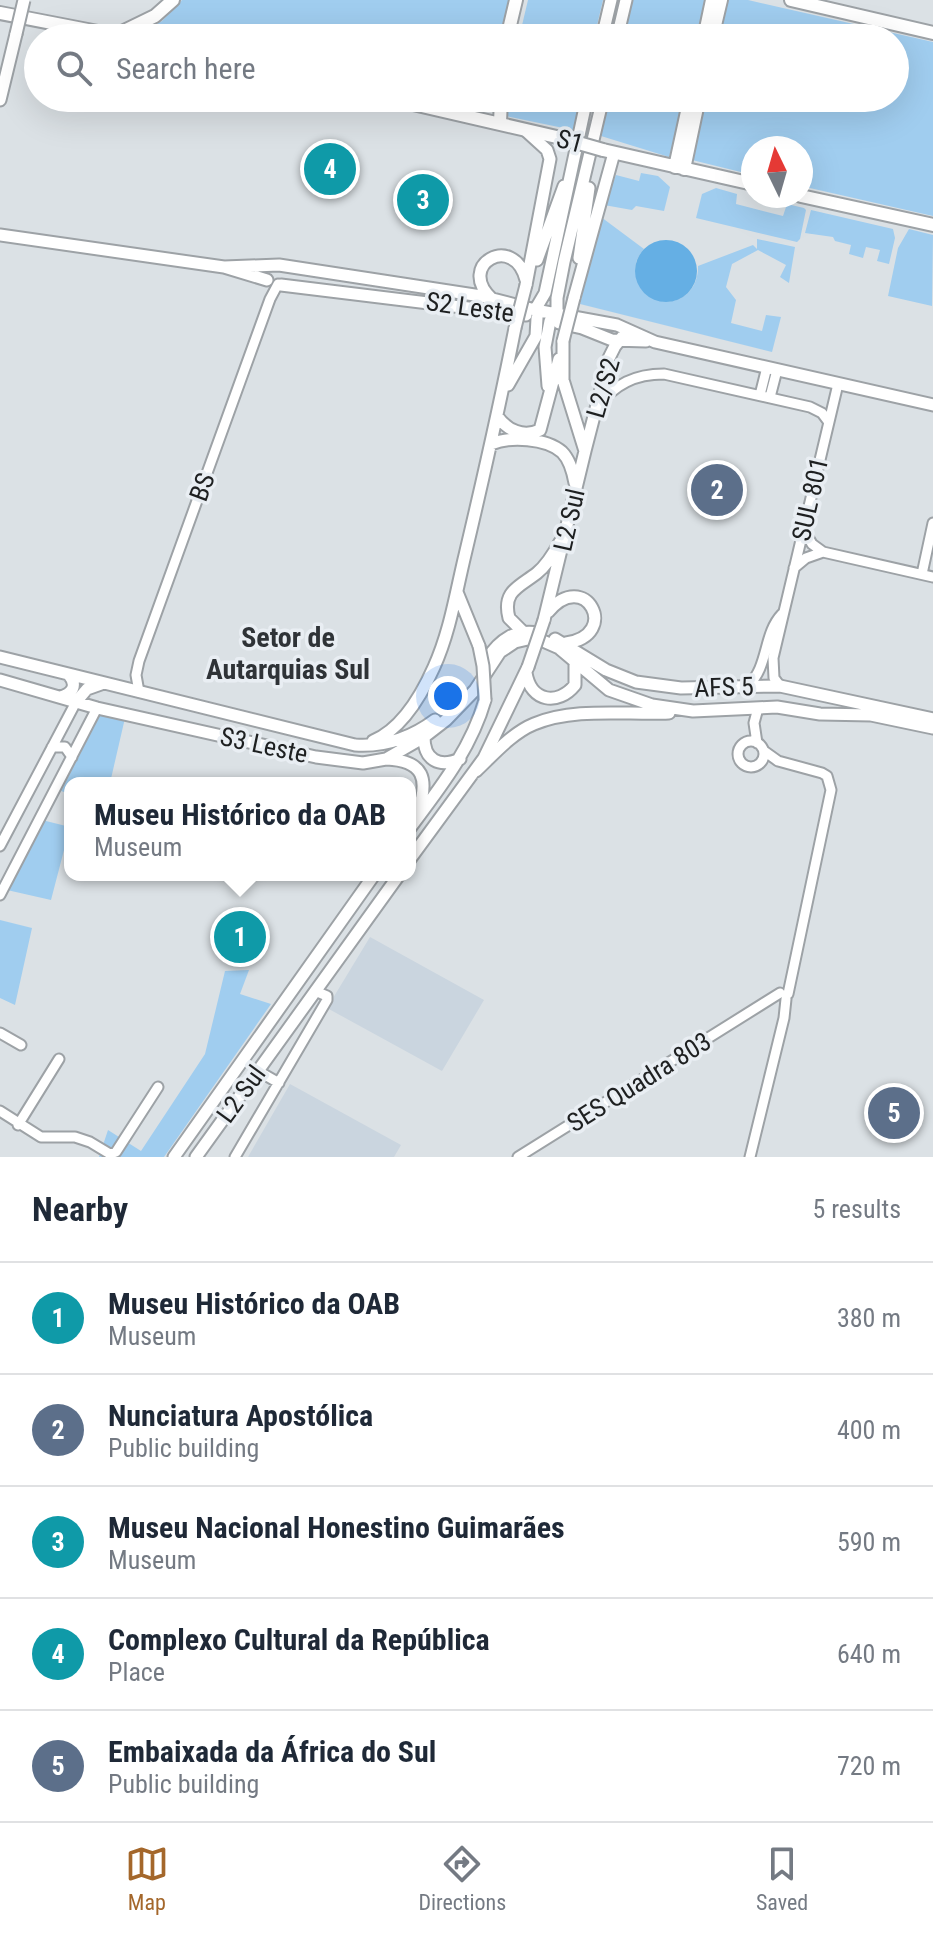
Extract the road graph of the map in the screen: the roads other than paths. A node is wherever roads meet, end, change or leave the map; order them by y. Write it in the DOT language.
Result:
graph roads {
  1 [pos="24,0"];
  2 [pos="173,0"];
  3 [pos="516,0"];
  4 [pos="523,0"];
  5 [pos="611,0"];
  6 [pos="626,0"];
  7 [pos="712,0"];
  8 [pos="721,0"];
  9 [pos="791,0"];
  10 [pos="0,13"];
  11 [pos="59,24"];
  12 [pos="142,24"];
  13 [pos="510,24"];
  14 [pos="518,24"];
  15 [pos="605,24"];
  16 [pos="620,24"];
  17 [pos="707,24"];
  18 [pos="715,24"];
  19 [pos="894,24"];
  20 [pos="909,27"];
  21 [pos="933,33"];
  22 [pos="2,84"];
  23 [pos="0,100"];
  24 [pos="450,112"];
  25 [pos="489,112"];
  26 [pos="500,112"];
  27 [pos="584,112"];
  28 [pos="600,112"];
  29 [pos="688,112"];
  30 [pos="695,112"];
  31 [pos="486,120"];
  32 [pos="500,123"];
  33 [pos="525,130"];
  34 [pos="608,151"];
  35 [pos="588,166"];
  36 [pos="571,167"];
  37 [pos="679,168"];
  38 [pos="741,181"];
  39 [pos="813,199"];
  40 [pos="933,225"];
  41 [pos="0,235"];
  42 [pos="268,265"];
  43 [pos="224,267"];
  44 [pos="288,268"];
  45 [pos="578,282"];
  46 [pos="274,283"];
  47 [pos="526,284"];
  48 [pos="424,288"];
  49 [pos="492,299"];
  50 [pos="419,300"];
  51 [pos="536,314"];
  52 [pos="554,318"];
  53 [pos="625,328"];
  54 [pos="599,329"];
  55 [pos="619,340"];
  56 [pos="655,342"];
  57 [pos="563,343"];
  58 [pos="772,368"];
  59 [pos="838,384"];
  60 [pos="549,394"];
  61 [pos="502,395"];
  62 [pos="765,396"];
  63 [pos="933,405"];
  64 [pos="597,407"];
  65 [pos="497,416"];
  66 [pos="828,421"];
  67 [pos="491,444"];
  68 [pos="585,451"];
  69 [pos="575,487"];
  70 [pos="933,523"];
  71 [pos="803,528"];
  72 [pos="567,530"];
  73 [pos="931,543"];
  74 [pos="823,552"];
  75 [pos="794,568"];
  76 [pos="922,574"];
  77 [pos="933,577"];
  78 [pos="457,591"];
  79 [pos="545,618"];
  80 [pos="523,632"];
  81 [pos="566,643"];
  82 [pos="772,644"];
  83 [pos="0,657"];
  84 [pos="575,662"];
  85 [pos="527,670"];
  86 [pos="69,675"];
  87 [pos="136,675"];
  88 [pos="0,680"];
  89 [pos="101,684"];
  90 [pos="748,686"];
  91 [pos="780,686"];
  92 [pos="681,688"];
  93 [pos="123,689"];
  94 [pos="139,692"];
  95 [pos="825,695"];
  96 [pos="60,697"];
  97 [pos="76,702"];
  98 [pos="97,708"];
  99 [pos="752,708"];
  100 [pos="676,709"];
  101 [pos="693,711"];
  102 [pos="820,714"];
  103 [pos="933,719"];
  104 [pos="273,726"];
  105 [pos="933,728"];
  106 [pos="424,737"];
  107 [pos="334,740"];
  108 [pos="348,744"];
  109 [pos="756,745"];
  110 [pos="266,746"];
  111 [pos="52,747"];
  112 [pos="72,757"];
  113 [pos="329,759"];
  114 [pos="386,759"];
  115 [pos="778,761"];
  116 [pos="457,763"];
  117 [pos="759,765"];
  118 [pos="473,776"];
  119 [pos="416,816"];
  120 [pos="416,820"];
  121 [pos="10,829"];
  122 [pos="29,839"];
  123 [pos="0,847"];
  124 [pos="416,851"];
  125 [pos="19,859"];
  126 [pos="370,881"];
  127 [pos="395,881"];
  128 [pos="0,895"];
  129 [pos="315,991"];
  130 [pos="783,996"];
  131 [pos="0,1033"];
  132 [pos="21,1045"];
  133 [pos="59,1059"];
  134 [pos="239,1066"];
  135 [pos="254,1075"];
  136 [pos="279,1083"];
  137 [pos="225,1086"];
  138 [pos="158,1087"];
  139 [pos="238,1096"];
  140 [pos="0,1111"];
  141 [pos="18,1125"];
  142 [pos="98,1153"];
  143 [pos="174,1157"];
  144 [pos="196,1157"];
  145 [pos="235,1157"];
  146 [pos="518,1157"];
  147 [pos="750,1157"];
  1 -- 22 [label="main road, bridge"];
  2 -- 12 [label="highway"];
  3 -- 13 [label="highway"];
  4 -- 14 [label="highway"];
  5 -- 15 [label="main road"];
  6 -- 16 [label="main road"];
  7 -- 17 [label="highway"];
  8 -- 18 [label="highway"];
  9 -- 19 [label="highway"];
  10 -- 11 [label="highway"];
  20 -- 21 [label="highway"];
  22 -- 23 [label="main road"];
  24 -- 31 [label="highway, S1"];
  25 -- 31 [label="highway"];
  26 -- 32 [label="highway"];
  27 -- 36 [label="main road"];
  28 -- 35 [label="main road"];
  29 -- 37 [label="highway"];
  30 -- 37 [label="highway"];
  31 -- 32 [label="highway, S1"];
  32 -- 33 [label="highway, S1"];
  33 -- 34 [label="highway, S1, bridge"];
  33 -- 47 [label="main road"];
  34 -- 37 [label="highway, S1"];
  34 -- 45 [label="main road"];
  35 -- 45 [label="main road"];
  35 -- 52 [label="main road"];
  36 -- 47 [label="main road"];
  36 -- 51 [label="main road"];
  37 -- 38 [label="highway, S1"];
  39 -- 40 [label="highway"];
  41 -- 43 [label="main road, S2 Leste"];
  42 -- 43 [label="main road, S2 Leste"];
  42 -- 44 [label="main road, S2 Leste"];
  42 -- 46 [label="main road"];
  43 -- 46 [label="main road, S2 Leste"];
  44 -- 46 [label="main road"];
  44 -- 48 [label="main road, S2 Leste"];
  45 -- 57 [label="main road, bridge"];
  46 -- 50 [label="main road, S2 Leste"];
  46 -- 87 [label="street, BS"];
  47 -- 49 [label="main road"];
  47 -- 61 [label="main road, bridge"];
  48 -- 49 [label="main road, S2 Leste"];
  48 -- 50 [label="main road"];
  49 -- 51 [label="main road, S2 Leste"];
  50 -- 51 [label="main road, S2 Leste"];
  51 -- 52 [label="main road, S2 Leste"];
  51 -- 61 [label="main road"];
  52 -- 54 [label="main road, S2 Leste"];
  52 -- 60 [label="main road"];
  53 -- 54 [label="main road, S2 Leste"];
  53 -- 55 [label="main road, L2/S2"];
  53 -- 56 [label="main road, S2 Leste"];
  54 -- 55 [label="main road, S2 Leste"];
  55 -- 56 [label="main road, S2 Leste"];
  55 -- 64 [label="main road, L2/S2"];
  56 -- 58 [label="main road, S2 Leste"];
  57 -- 60 [label="main road"];
  57 -- 68 [label="main road"];
  58 -- 59 [label="main road, S2 Leste"];
  58 -- 62 [label="street"];
  59 -- 63 [label="main road, S2 Leste"];
  59 -- 66 [label="street, SUL 801"];
  60 -- 65 [label="main road"];
  61 -- 65 [label="main road"];
  62 -- 64 [label="street"];
  62 -- 66 [label="street"];
  64 -- 68 [label="main road, L2/S2"];
  65 -- 67 [label="main road"];
  66 -- 71 [label="street, SUL 801"];
  67 -- 69 [label="main road"];
  67 -- 78 [label="main road"];
  68 -- 69 [label="main road, L2 Sul"];
  69 -- 72 [label="main road, L2 Sul"];
  70 -- 73 [label="street"];
  71 -- 74 [label="street"];
  71 -- 75 [label="street, SUL 801"];
  72 -- 79 [label="main road, L2 Sul"];
  72 -- 80 [label="main road"];
  73 -- 76 [label="street"];
  74 -- 75 [label="street"];
  74 -- 76 [label="street"];
  75 -- 82 [label="street, SUL 801"];
  76 -- 77 [label="street"];
  78 -- 108 [label="main road"];
  78 -- 116 [label="main road, bridge"];
  79 -- 81 [label="main road"];
  79 -- 85 [label="main road, L2 Sul, bridge"];
  80 -- 81 [label="main road, AFS 5"];
  80 -- 108 [label="main road, S3 Leste"];
  81 -- 92 [label="main road, AFS 5"];
  82 -- 90 [label="street, SUL 801"];
  82 -- 91 [label="street, SUL 801"];
  83 -- 86 [label="main road, S3 Leste"];
  84 -- 85 [label="main road"];
  84 -- 100 [label="main road, AFS 5"];
  84 -- 106 [label="main road, S3 Leste"];
  85 -- 118 [label="main road, L2 Sul"];
  86 -- 89 [label="main road, S3 Leste"];
  86 -- 96 [label="main road"];
  87 -- 93 [label="street, BS"];
  87 -- 94 [label="street, BS"];
  88 -- 96 [label="main road, S3 Leste"];
  89 -- 93 [label="main road, S3 Leste"];
  89 -- 97 [label="main road"];
  90 -- 91 [label="main road, AFS 5"];
  90 -- 92 [label="main road, AFS 5"];
  91 -- 95 [label="main road, AFS 5"];
  92 -- 100 [label="main road"];
  93 -- 94 [label="main road, S3 Leste"];
  94 -- 104 [label="main road, S3 Leste"];
  95 -- 102 [label="main road"];
  95 -- 103 [label="main road, AFS 5"];
  96 -- 97 [label="main road, S3 Leste"];
  97 -- 98 [label="main road, S3 Leste"];
  97 -- 111 [label="street"];
  98 -- 110 [label="main road, S3 Leste"];
  98 -- 112 [label="street"];
  99 -- 101 [label="main road, AFS 5"];
  99 -- 102 [label="main road, AFS 5"];
  99 -- 109 [label="street"];
  100 -- 101 [label="main road, AFS 5"];
  101 -- 118 [label="main road"];
  102 -- 105 [label="main road, AFS 5"];
  104 -- 107 [label="main road, S3 Leste"];
  104 -- 110 [label="main road"];
  106 -- 114 [label="main road, S3 Leste"];
  106 -- 116 [label="main road"];
  107 -- 108 [label="main road, S3 Leste"];
  107 -- 113 [label="main road"];
  109 -- 115 [label="street"];
  109 -- 117 [label="street"];
  109 -- 117 [label="street"];
  110 -- 113 [label="main road, S3 Leste"];
  111 -- 112 [label="street"];
  111 -- 121 [label="street"];
  112 -- 122 [label="street"];
  113 -- 114 [label="main road, S3 Leste"];
  114 -- 119 [label="main road"];
  115 -- 117 [label="street"];
  115 -- 130 [label="street"];
  116 -- 118 [label="main road"];
  116 -- 120 [label="main road"];
  118 -- 124 [label="main road, L2 Sul"];
  121 -- 122 [label="street"];
  121 -- 123 [label="street"];
  122 -- 125 [label="street"];
  123 -- 125 [label="street"];
  125 -- 128 [label="street"];
  126 -- 134 [label="main road, L2 Sul"];
  127 -- 129 [label="main road, L2 Sul"];
  129 -- 135 [label="main road, L2 Sul"];
  129 -- 136 [label="street"];
  130 -- 146 [label="street, SES Quadra 803"];
  130 -- 147 [label="street"];
  131 -- 132 [label="street"];
  133 -- 141 [label="street"];
  134 -- 135 [label="main road"];
  134 -- 137 [label="main road, L2 Sul"];
  135 -- 136 [label="street"];
  135 -- 139 [label="main road, L2 Sul"];
  136 -- 145 [label="street"];
  137 -- 139 [label="main road"];
  137 -- 143 [label="main road, L2 Sul"];
  138 -- 142 [label="street"];
  139 -- 144 [label="main road, L2 Sul"];
  140 -- 141 [label="street"];
  141 -- 142 [label="street"];
}
